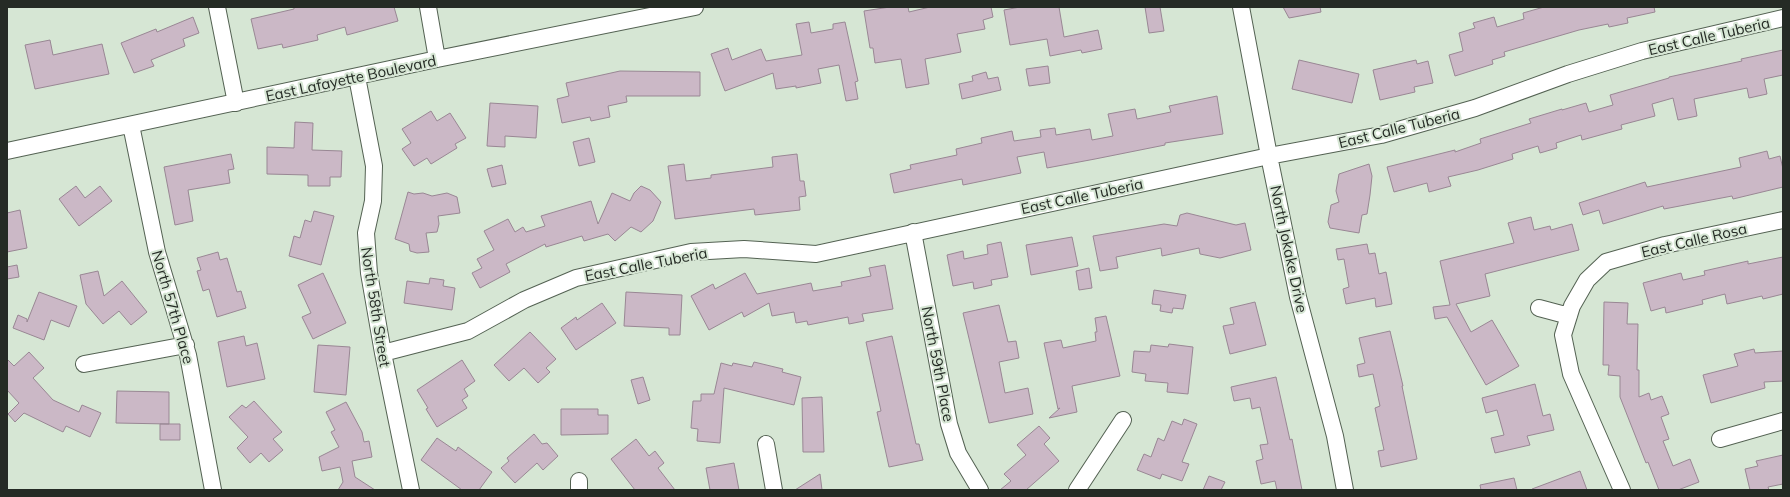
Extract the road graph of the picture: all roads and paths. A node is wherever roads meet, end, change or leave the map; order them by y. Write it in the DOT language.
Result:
graph roads {
  1 [pos="217,7"];
  2 [pos="428,7"];
  3 [pos="695,7"];
  4 [pos="1241,7"];
  5 [pos="642,12"];
  6 [pos="1783,18"];
  7 [pos="438,60"];
  8 [pos="357,77"];
  9 [pos="236,102"];
  10 [pos="131,125"];
  11 [pos="7,151"];
  12 [pos="1269,156"];
  13 [pos="1783,220"];
  14 [pos="913,232"];
  15 [pos="1540,308"];
  16 [pos="1569,316"];
  17 [pos="186,345"];
  18 [pos="383,353"];
  19 [pos="84,364"];
  20 [pos="1123,420"];
  21 [pos="1783,421"];
  22 [pos="1720,439"];
  23 [pos="766,444"];
  24 [pos="214,490"];
  25 [pos="410,490"];
  26 [pos="774,490"];
  27 [pos="980,490"];
  28 [pos="1077,490"];
  29 [pos="1345,490"];
  30 [pos="1622,490"];
  1 -- 9 [label="street"];
  2 -- 7 [label="street"];
  3 -- 5 [label="street, East Lafayette Boulevard"];
  4 -- 12 [label="street, North Jokake Drive"];
  5 -- 7 [label="street, East Lafayette Boulevard"];
  6 -- 12 [label="street, East Calle Tuberia"];
  7 -- 8 [label="street, East Lafayette Boulevard"];
  8 -- 9 [label="street, East Lafayette Boulevard"];
  8 -- 18 [label="street, North 58th Street"];
  9 -- 10 [label="street, East Lafayette Boulevard"];
  10 -- 11 [label="street, East Lafayette Boulevard"];
  10 -- 17 [label="street, North 57th Place"];
  12 -- 14 [label="street, East Calle Tuberia"];
  12 -- 29 [label="street, North Jokake Drive"];
  13 -- 16 [label="street, East Calle Rosa"];
  14 -- 18 [label="street, East Calle Tuberia"];
  14 -- 27 [label="street, North 59th Place"];
  15 -- 16 [label="street"];
  16 -- 30 [label="street"];
  17 -- 19 [label="street"];
  17 -- 24 [label="street, North 57th Place"];
  18 -- 25 [label="street, North 58th Street"];
  20 -- 28 [label="street"];
  21 -- 22 [label="street"];
  23 -- 26 [label="street"];
}
